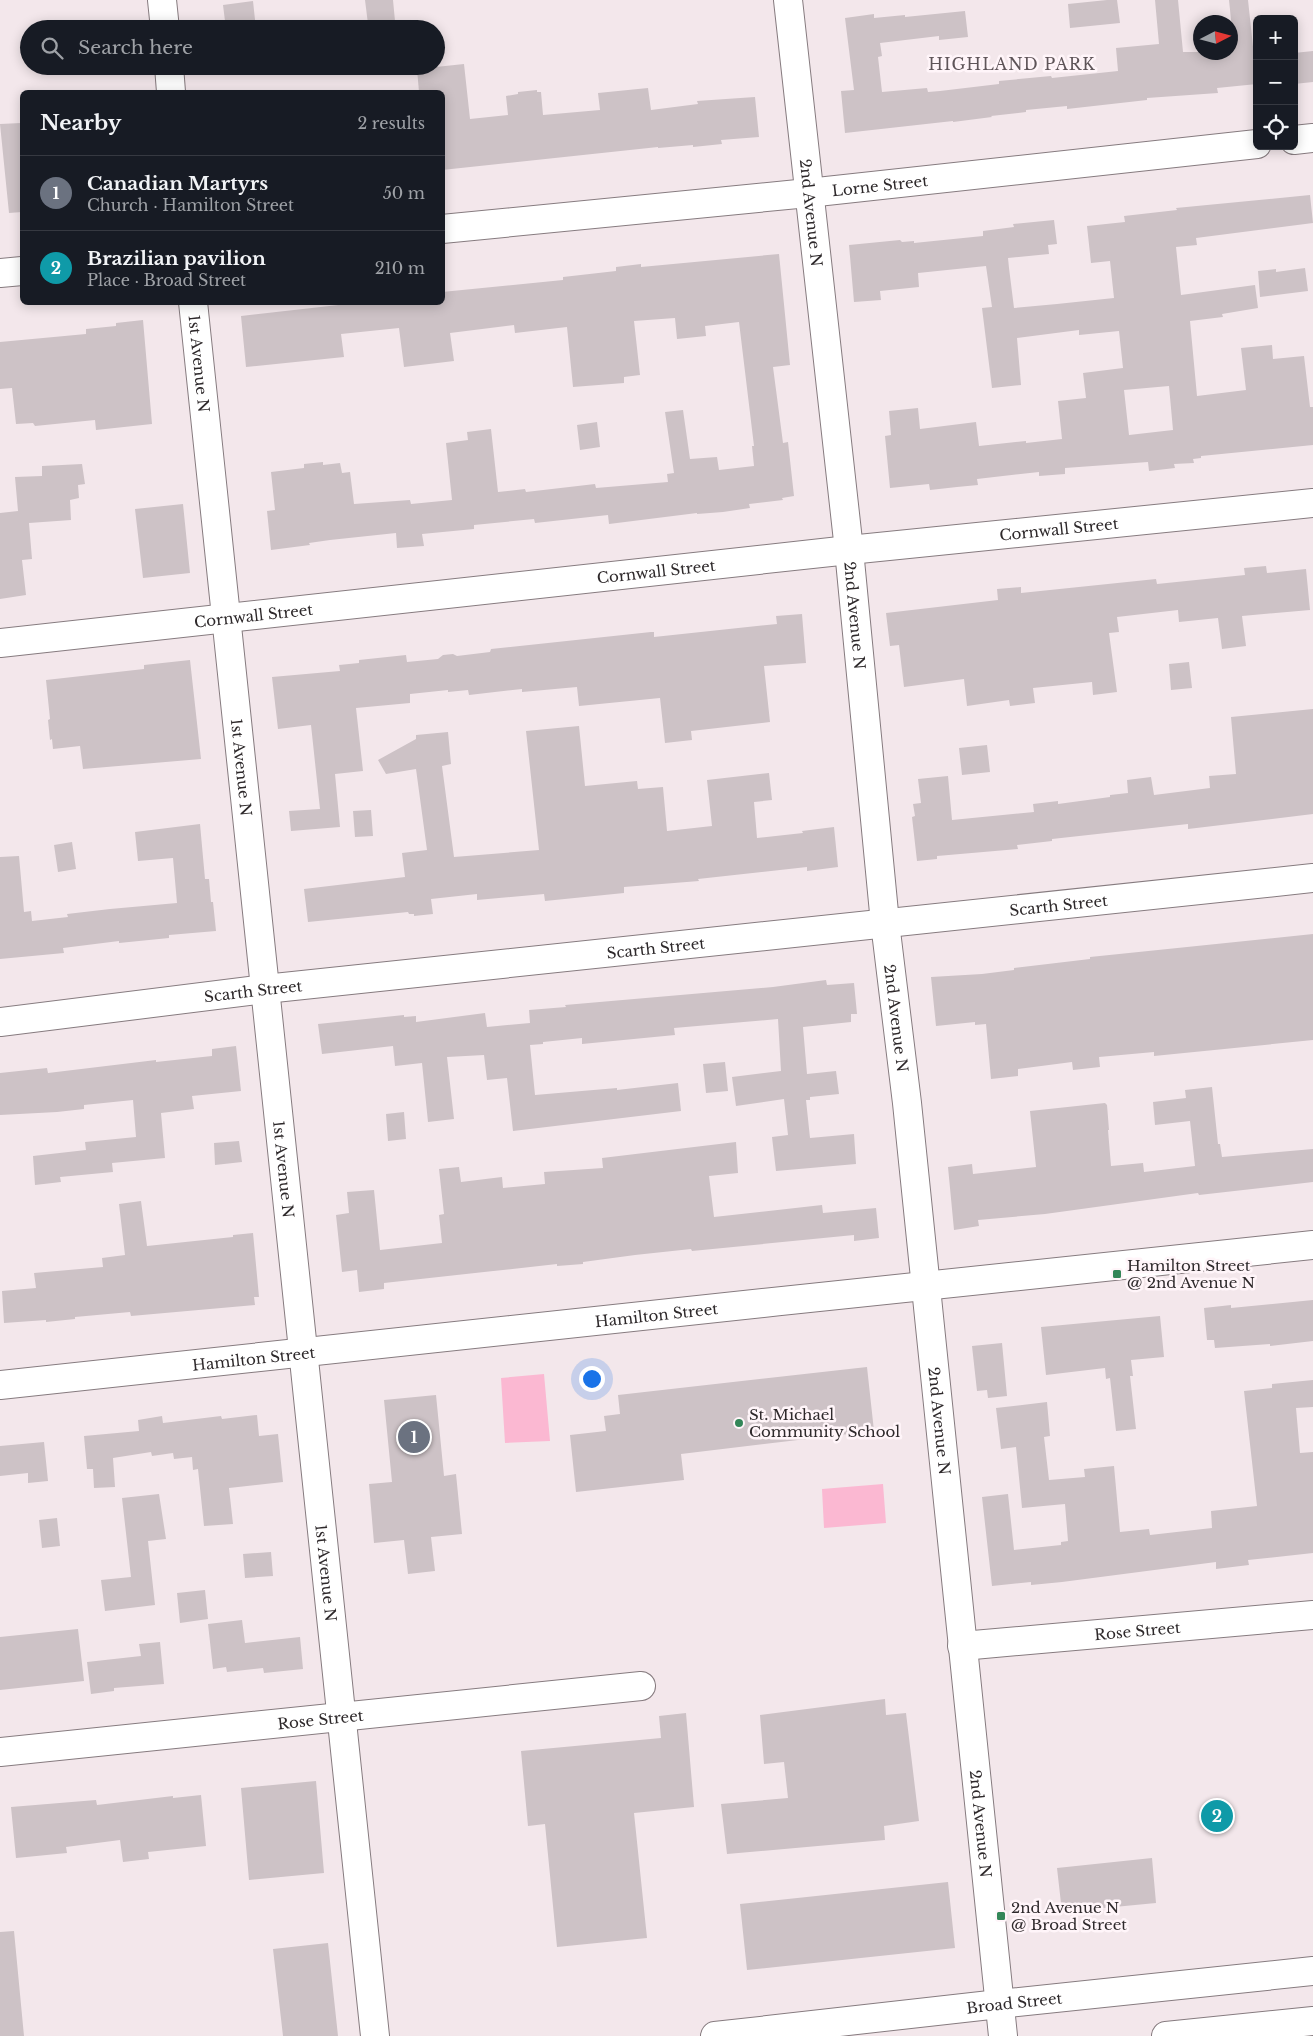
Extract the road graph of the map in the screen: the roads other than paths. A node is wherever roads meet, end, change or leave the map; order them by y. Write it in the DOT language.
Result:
graph roads {
  1 [pos="162,0"];
  2 [pos="788,0"];
  3 [pos="164,20"];
  4 [pos="170,75"];
  5 [pos="171,90"];
  6 [pos="1313,138"];
  7 [pos="1298,140"];
  8 [pos="1253,144"];
  9 [pos="808,193"];
  10 [pos="445,229"];
  11 [pos="20,271"];
  12 [pos="0,273"];
  13 [pos="193,305"];
  14 [pos="1313,503"];
  15 [pos="849,550"];
  16 [pos="227,619"];
  17 [pos="0,643"];
  18 [pos="1313,878"];
  19 [pos="885,923"];
  20 [pos="265,989"];
  21 [pos="0,1022"];
  22 [pos="1313,1245"];
  23 [pos="925,1284"];
  24 [pos="304,1354"];
  25 [pos="0,1385"];
  26 [pos="1313,1615"];
  27 [pos="962,1646"];
  28 [pos="641,1686"];
  29 [pos="342,1718"];
  30 [pos="0,1752"];
  31 [pos="1313,1971"];
  32 [pos="999,2004"];
  33 [pos="1313,2021"];
  34 [pos="375,2036"];
  35 [pos="715,2036"];
  36 [pos="1003,2036"];
  37 [pos="1166,2036"];
  1 -- 3 [label="street"];
  2 -- 9 [label="street, 2nd Avenue N"];
  4 -- 5 [label="street"];
  6 -- 7 [label="street"];
  8 -- 9 [label="street, Lorne Street"];
  9 -- 10 [label="street, Lorne Street"];
  9 -- 15 [label="street, 2nd Avenue N"];
  11 -- 12 [label="street"];
  13 -- 16 [label="street, 1st Avenue N"];
  14 -- 15 [label="street, Cornwall Street"];
  15 -- 16 [label="street, Cornwall Street"];
  15 -- 19 [label="street, 2nd Avenue N"];
  16 -- 17 [label="street, Cornwall Street"];
  16 -- 20 [label="street, 1st Avenue N"];
  18 -- 19 [label="street, Scarth Street"];
  19 -- 20 [label="street, Scarth Street"];
  19 -- 23 [label="street, 2nd Avenue N"];
  20 -- 21 [label="street, Scarth Street"];
  20 -- 24 [label="street, 1st Avenue N"];
  22 -- 23 [label="street, Hamilton Street"];
  23 -- 24 [label="street, Hamilton Street"];
  23 -- 27 [label="street, 2nd Avenue N"];
  24 -- 25 [label="street, Hamilton Street"];
  24 -- 29 [label="street, 1st Avenue N"];
  26 -- 27 [label="street, Rose Street"];
  27 -- 32 [label="street, 2nd Avenue N"];
  28 -- 29 [label="street, Rose Street"];
  29 -- 30 [label="street, Rose Street"];
  29 -- 34 [label="street, 1st Avenue N"];
  31 -- 32 [label="street, Broad Street"];
  32 -- 35 [label="street, Broad Street"];
  32 -- 36 [label="street, 2nd Avenue N"];
  33 -- 37 [label="street"];
}
